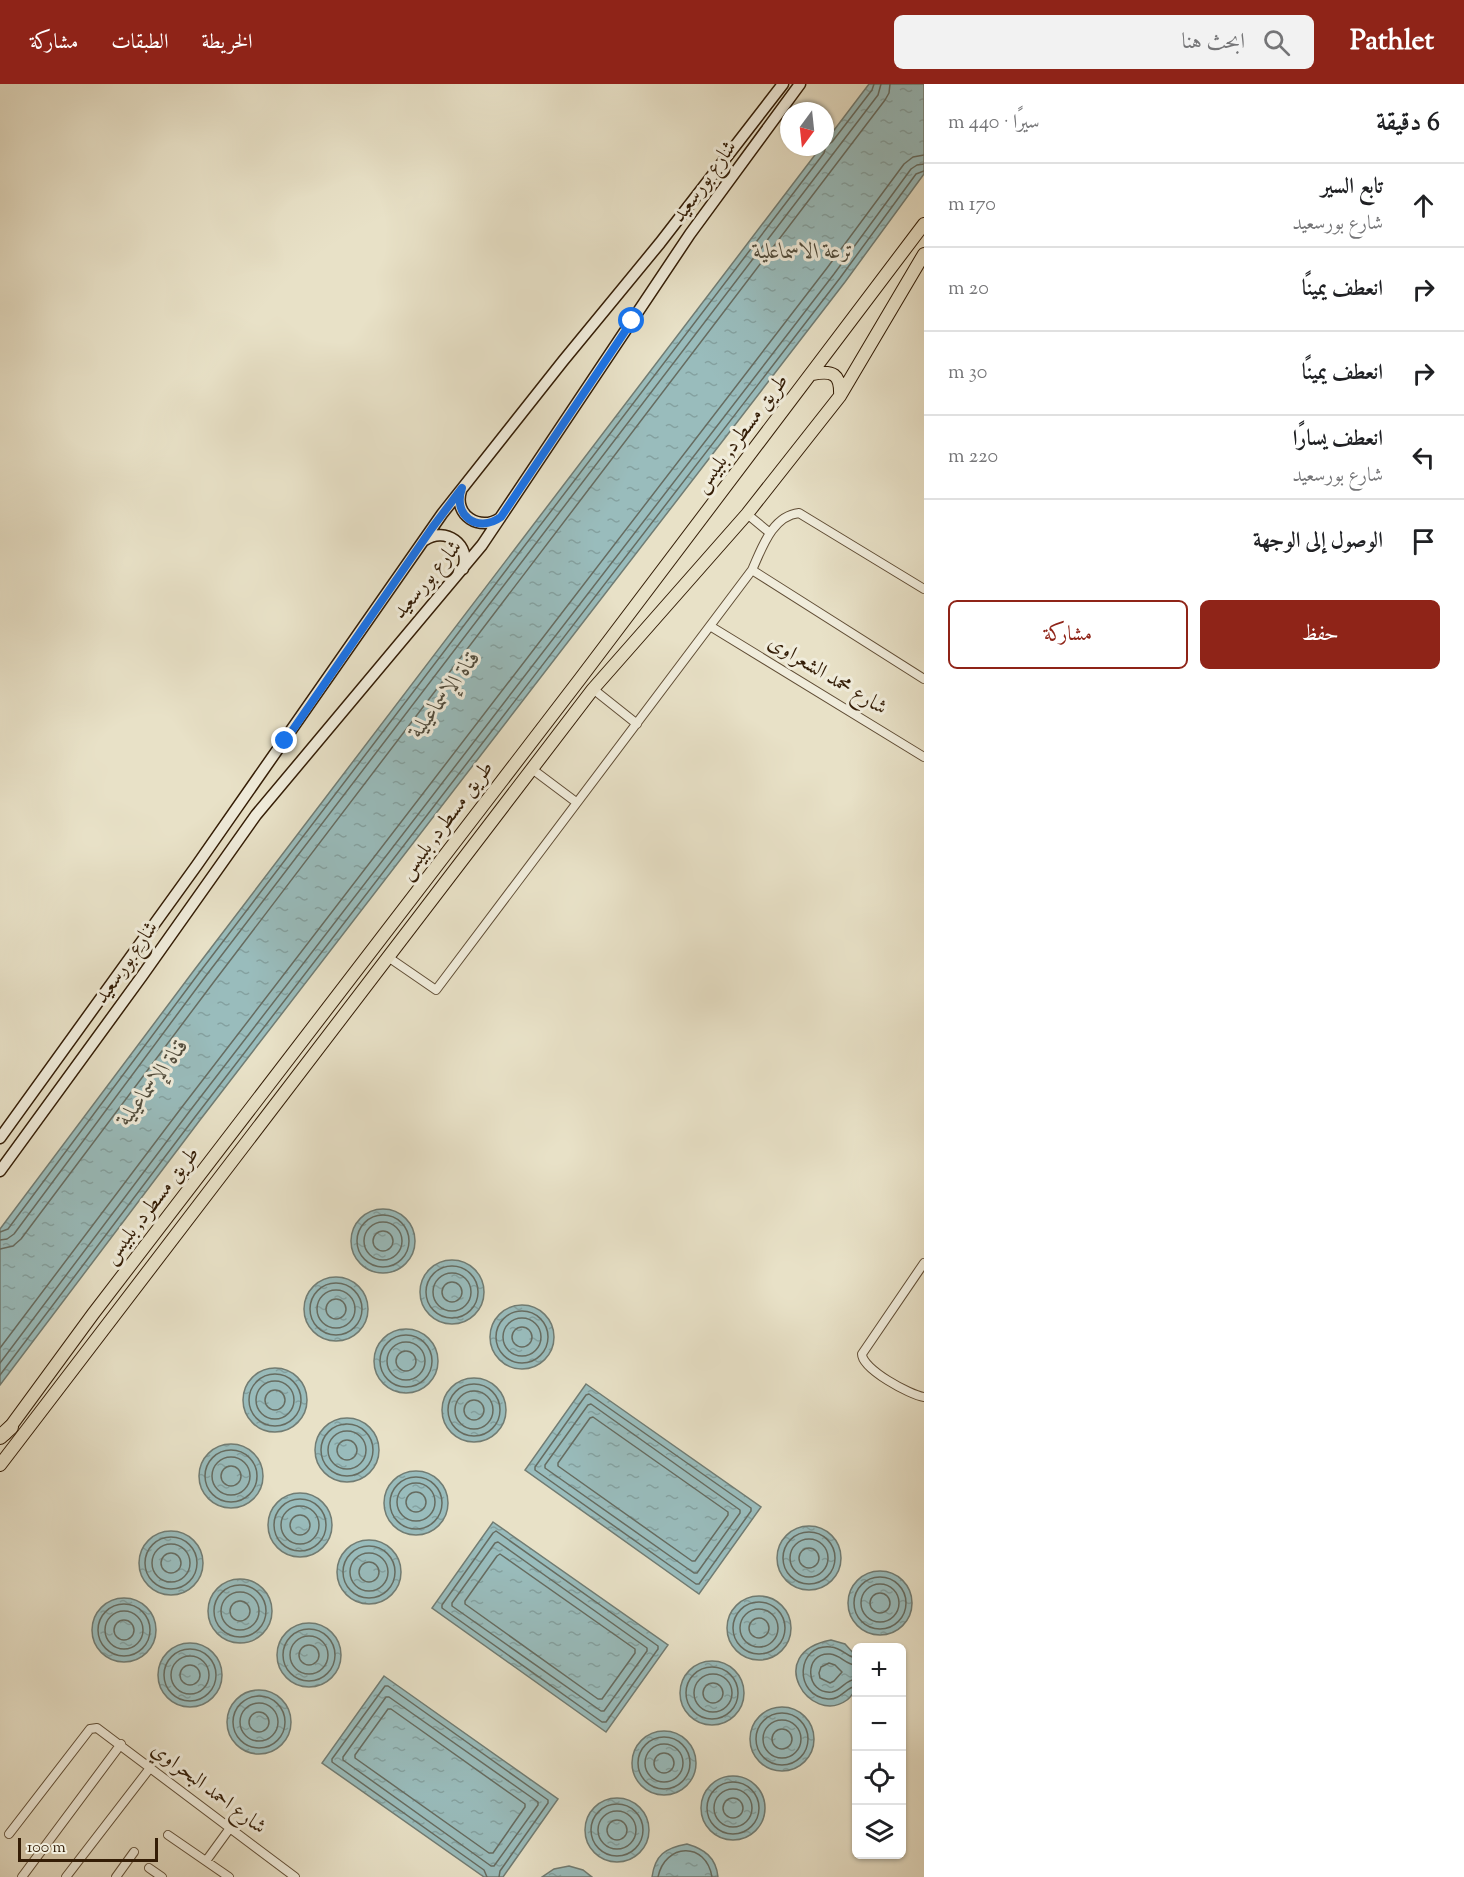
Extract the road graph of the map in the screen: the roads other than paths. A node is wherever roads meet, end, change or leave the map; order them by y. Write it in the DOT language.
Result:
graph roads {
  1 [pos="783,84"];
  2 [pos="801,84"];
  3 [pos="924,224"];
  4 [pos="924,254"];
  5 [pos="812,375"];
  6 [pos="840,396"];
  7 [pos="462,488"];
  8 [pos="747,514"];
  9 [pos="501,517"];
  10 [pos="770,533"];
  11 [pos="423,542"];
  12 [pos="752,570"];
  13 [pos="462,572"];
  14 [pos="924,589"];
  15 [pos="710,626"];
  16 [pos="924,678"];
  17 [pos="593,688"];
  18 [pos="637,724"];
  19 [pos="924,757"];
  20 [pos="532,769"];
  21 [pos="576,802"];
  22 [pos="388,957"];
  23 [pos="0,1138"];
  24 [pos="0,1171"];
  25 [pos="924,1263"];
  26 [pos="924,1397"];
  27 [pos="11,1427"];
  28 [pos="0,1439"];
  29 [pos="0,1465"];
  30 [pos="121,1744"];
  31 [pos="150,1768"];
  32 [pos="230,1828"];
  33 [pos="9,1834"];
  34 [pos="168,1834"];
  35 [pos="134,1852"];
  36 [pos="206,1861"];
  37 [pos="149,1868"];
  38 [pos="22,1877"];
  39 [pos="66,1877"];
  40 [pos="116,1877"];
  41 [pos="162,1877"];
  42 [pos="229,1877"];
  43 [pos="295,1877"];
  1 -- 7 [label="main road, شارع بورسعيد"];
  2 -- 9 [label="main road, شارع بورسعيد"];
  3 -- 5 [label="main road, طريق مسطرد, بلبيس"];
  4 -- 6 [label="main road, طريق مسطرد, بلبيس"];
  5 -- 6 [label="main road"];
  5 -- 27 [label="main road, طريق مسطرد, بلبيس"];
  6 -- 8 [label="main road, طريق مسطرد, بلبيس"];
  7 -- 9 [label="main road"];
  7 -- 11 [label="main road, شارع بورسعيد"];
  8 -- 10 [label="street"];
  8 -- 17 [label="main road, طريق مسطرد, بلبيس"];
  9 -- 13 [label="main road, شارع بورسعيد"];
  10 -- 12 [label="street"];
  10 -- 14 [label="street"];
  11 -- 13 [label="main road"];
  11 -- 23 [label="main road, شارع بورسعيد"];
  12 -- 15 [label="street"];
  12 -- 16 [label="street"];
  13 -- 24 [label="main road, شارع بورسعيد"];
  15 -- 18 [label="street"];
  15 -- 19 [label="street, شارع محمد الشعراوى"];
  17 -- 18 [label="street"];
  17 -- 20 [label="main road, طريق مسطرد, بلبيس"];
  18 -- 21 [label="street"];
  20 -- 21 [label="street"];
  20 -- 22 [label="main road, طريق مسطرد, بلبيس"];
  21 -- 22 [label="street"];
  22 -- 29 [label="main road, طريق مسطرد, بلبيس"];
  25 -- 26 [label="street"];
  27 -- 28 [label="highway"];
  30 -- 31 [label="street, شارع احمد البحراوي"];
  30 -- 33 [label="street, شارع احمد البحراوي"];
  30 -- 38 [label="street"];
  31 -- 32 [label="street, شارع احمد البحراوي"];
  31 -- 39 [label="street"];
  32 -- 36 [label="street"];
  32 -- 43 [label="street, شارع احمد البحراوي"];
  34 -- 36 [label="street"];
  35 -- 40 [label="street"];
  36 -- 42 [label="street"];
  37 -- 41 [label="street"];
}
